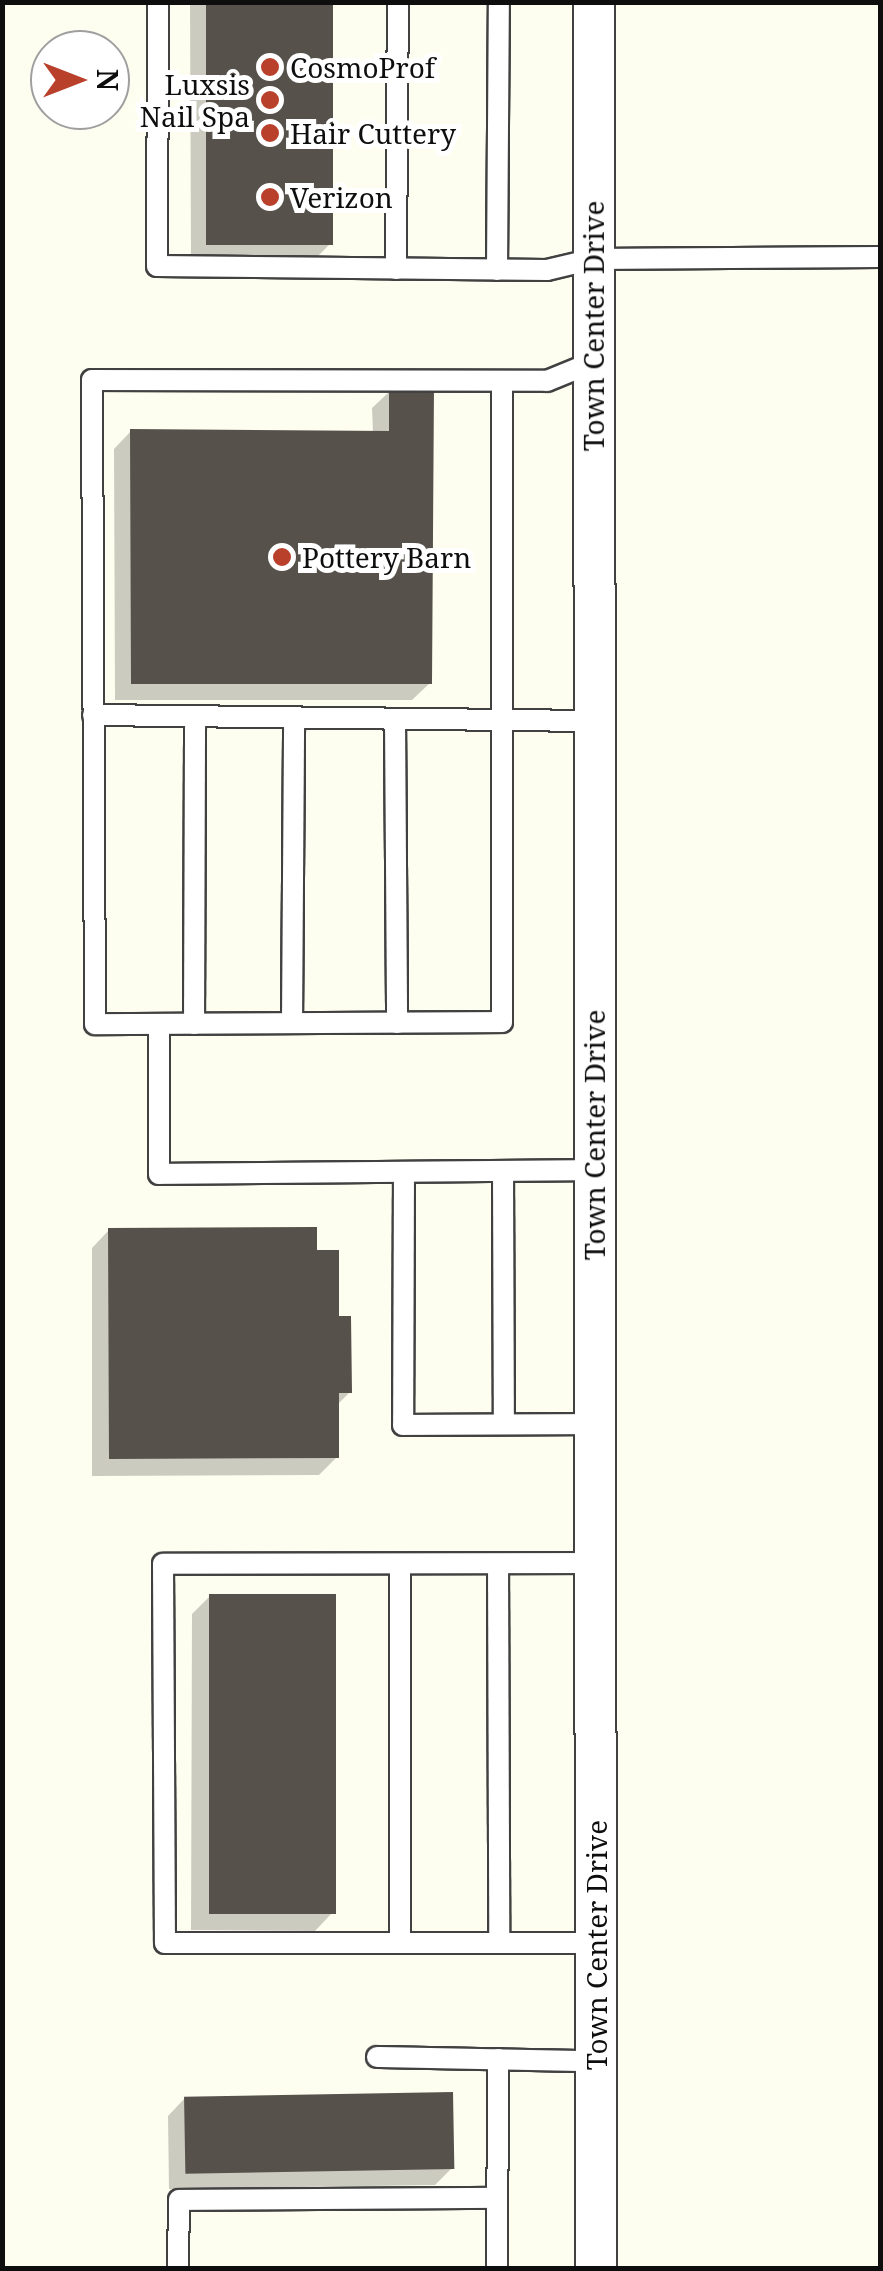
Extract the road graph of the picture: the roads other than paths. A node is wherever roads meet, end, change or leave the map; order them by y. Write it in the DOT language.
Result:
graph roads {
  1 [pos="158,2"];
  2 [pos="398,2"];
  3 [pos="499,2"];
  4 [pos="594,2"];
  5 [pos="880,257"];
  6 [pos="592,259"];
  7 [pos="396,269"];
  8 [pos="497,270"];
  9 [pos="593,362"];
  10 [pos="502,381"];
  11 [pos="94,716"];
  12 [pos="196,717"];
  13 [pos="294,718"];
  14 [pos="394,719"];
  15 [pos="502,720"];
  16 [pos="594,722"];
  17 [pos="292,1023"];
  18 [pos="397,1023"];
  19 [pos="159,1024"];
  20 [pos="194,1024"];
  21 [pos="594,1170"];
  22 [pos="503,1171"];
  23 [pos="404,1172"];
  24 [pos="504,1424"];
  25 [pos="595,1424"];
  26 [pos="595,1563"];
  27 [pos="400,1564"];
  28 [pos="498,1564"];
  29 [pos="400,1943"];
  30 [pos="500,1943"];
  31 [pos="596,1943"];
  32 [pos="377,2057"];
  33 [pos="498,2060"];
  34 [pos="596,2061"];
  35 [pos="496,2198"];
  36 [pos="178,2268"];
  37 [pos="497,2268"];
  38 [pos="596,2268"];
  1 -- 7 [label="lane"];
  2 -- 7 [label="lane"];
  3 -- 8 [label="lane"];
  4 -- 6 [label="street, Town Center Drive"];
  5 -- 6 [label="lane"];
  6 -- 8 [label="lane"];
  6 -- 9 [label="street, Town Center Drive"];
  7 -- 8 [label="lane"];
  9 -- 10 [label="lane"];
  9 -- 16 [label="street, Town Center Drive"];
  10 -- 11 [label="lane"];
  10 -- 15 [label="lane"];
  11 -- 12 [label="lane"];
  11 -- 19 [label="lane"];
  12 -- 13 [label="lane"];
  12 -- 20 [label="lane"];
  13 -- 14 [label="lane"];
  13 -- 17 [label="lane"];
  14 -- 15 [label="lane"];
  14 -- 18 [label="lane"];
  15 -- 16 [label="lane"];
  15 -- 18 [label="lane"];
  16 -- 21 [label="street, Town Center Drive"];
  17 -- 18 [label="lane"];
  17 -- 20 [label="lane"];
  19 -- 20 [label="lane"];
  19 -- 23 [label="lane"];
  21 -- 22 [label="lane"];
  21 -- 25 [label="street, Town Center Drive"];
  22 -- 23 [label="lane"];
  22 -- 24 [label="lane"];
  23 -- 24 [label="lane"];
  24 -- 25 [label="lane"];
  25 -- 26 [label="street, Town Center Drive"];
  26 -- 28 [label="lane"];
  26 -- 31 [label="street, Town Center Drive"];
  27 -- 28 [label="lane"];
  27 -- 29 [label="lane"];
  27 -- 29 [label="lane"];
  28 -- 30 [label="lane"];
  29 -- 30 [label="lane"];
  30 -- 31 [label="lane"];
  31 -- 34 [label="street, Town Center Drive"];
  32 -- 33 [label="lane"];
  33 -- 34 [label="lane"];
  33 -- 35 [label="lane"];
  34 -- 38 [label="street, Town Center Drive"];
  35 -- 36 [label="lane"];
  35 -- 37 [label="lane"];
}
